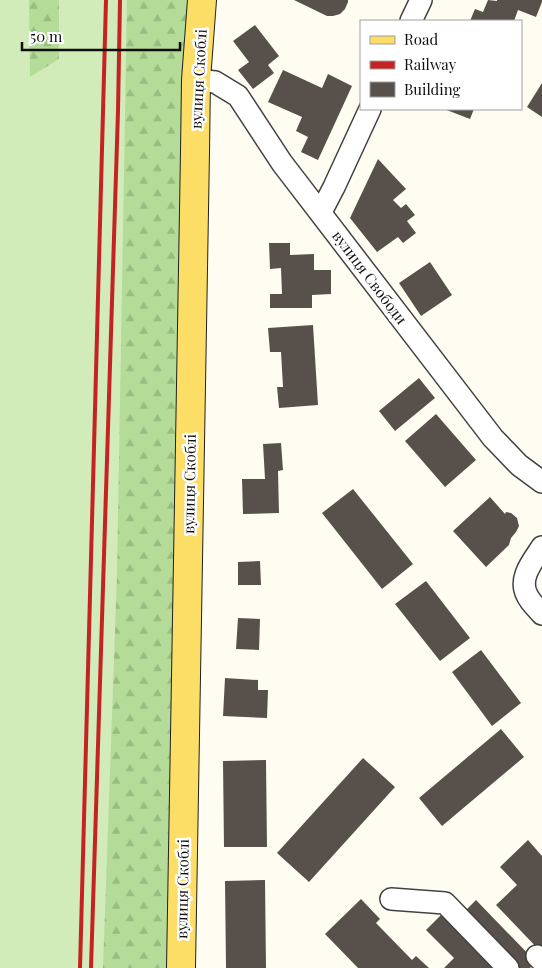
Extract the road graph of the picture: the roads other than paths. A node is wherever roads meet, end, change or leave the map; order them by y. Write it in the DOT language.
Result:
graph roads {
  1 [pos="202,0"];
  2 [pos="421,0"];
  3 [pos="411,20"];
  4 [pos="196,80"];
  5 [pos="370,110"];
  6 [pos="321,212"];
  7 [pos="542,482"];
  8 [pos="542,547"];
  9 [pos="542,614"];
  10 [pos="391,899"];
  11 [pos="181,968"];
  12 [pos="508,968"];
  1 -- 4 [label="main road, вулиця Скоблі"];
  2 -- 3 [label="street"];
  4 -- 6 [label="street, вулиця Свободи"];
  4 -- 11 [label="main road, вулиця Скоблі"];
  5 -- 6 [label="street"];
  6 -- 7 [label="street, вулиця Свободи"];
  8 -- 9 [label="street"];
  10 -- 12 [label="street"];
}
